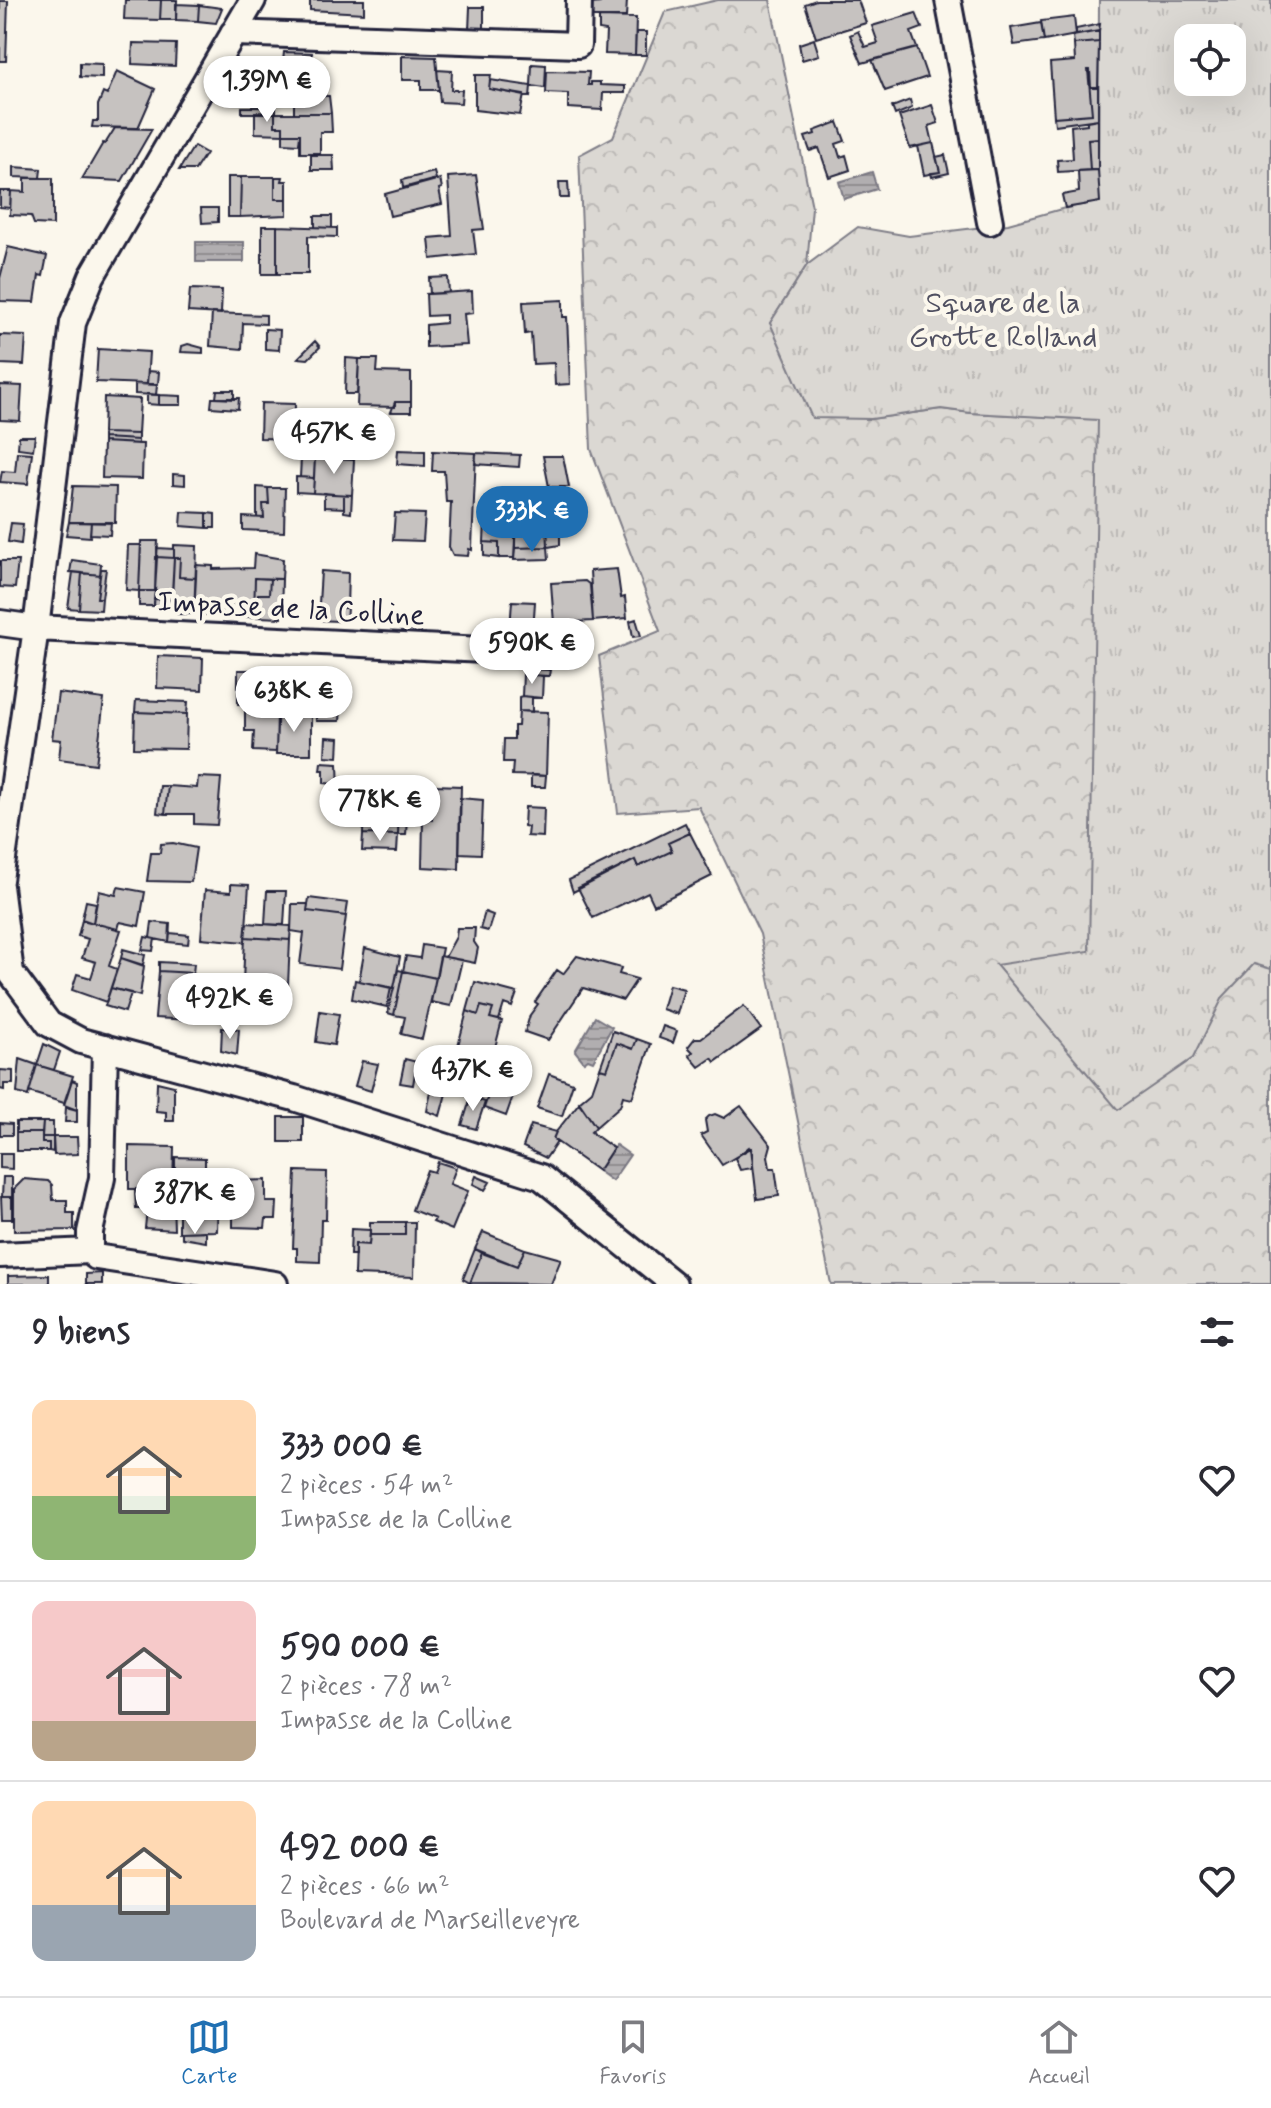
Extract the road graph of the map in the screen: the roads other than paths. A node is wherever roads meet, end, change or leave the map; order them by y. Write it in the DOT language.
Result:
graph roads {
  1 [pos="253,0"];
  2 [pos="579,0"];
  3 [pos="948,0"];
  4 [pos="233,33"];
  5 [pos="990,222"];
  6 [pos="0,623"];
  7 [pos="36,628"];
  8 [pos="543,653"];
  9 [pos="0,880"];
  10 [pos="0,886"];
  11 [pos="105,1047"];
  12 [pos="90,1251"];
  13 [pos="0,1255"];
  14 [pos="275,1284"];
  15 [pos="674,1284"];
  1 -- 4 [label="street"];
  2 -- 4 [label="street"];
  3 -- 5 [label="street"];
  4 -- 7 [label="street"];
  6 -- 7 [label="street, Impasse de la Colline"];
  7 -- 8 [label="street, Impasse de la Colline"];
  7 -- 9 [label="street"];
  10 -- 11 [label="street"];
  11 -- 12 [label="street"];
  11 -- 15 [label="street"];
  12 -- 13 [label="street"];
  12 -- 14 [label="street"];
}
